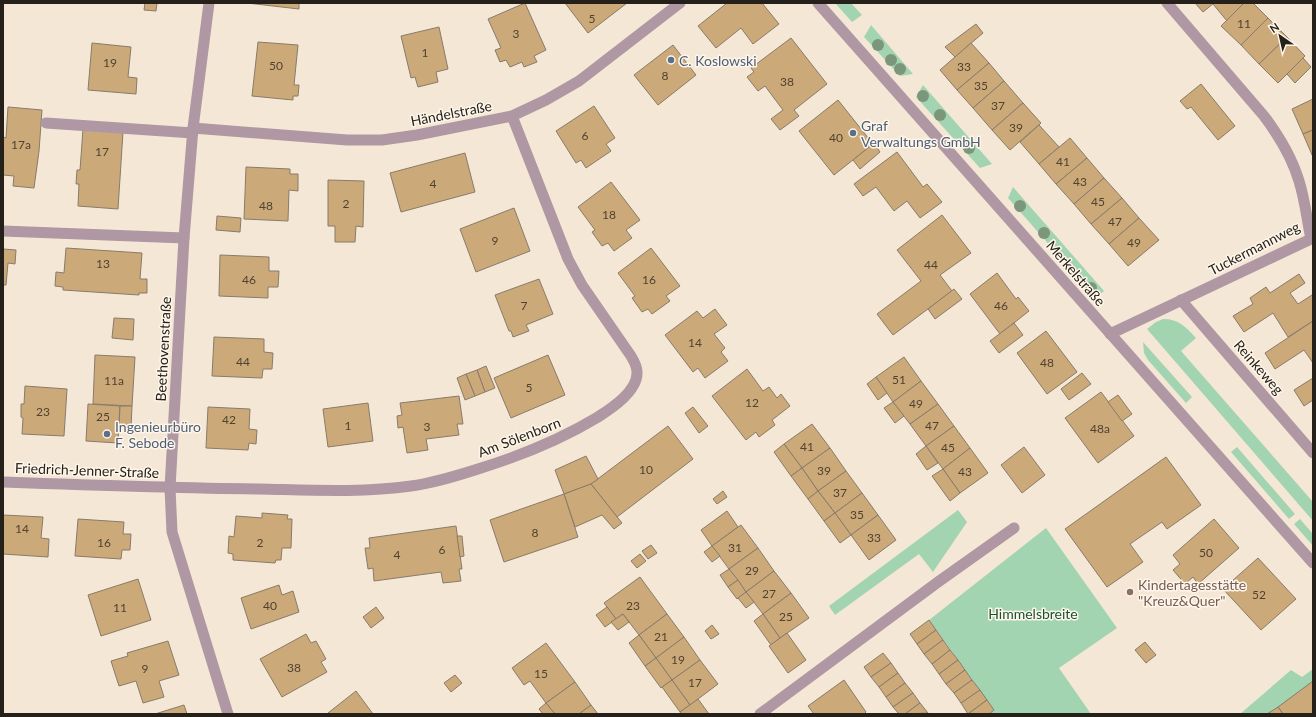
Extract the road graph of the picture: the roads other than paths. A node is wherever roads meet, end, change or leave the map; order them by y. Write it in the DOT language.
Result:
graph roads {
  1 [pos="209,3"];
  2 [pos="680,3"];
  3 [pos="818,3"];
  4 [pos="1167,3"];
  5 [pos="512,116"];
  6 [pos="46,123"];
  7 [pos="193,131"];
  8 [pos="3,231"];
  9 [pos="184,238"];
  10 [pos="1181,300"];
  11 [pos="1110,334"];
  12 [pos="1313,453"];
  13 [pos="3,482"];
  14 [pos="170,488"];
  15 [pos="1014,528"];
  16 [pos="1313,563"];
  17 [pos="228,714"];
  18 [pos="760,714"];
  1 -- 7 [label="street, Beethovenstraße"];
  2 -- 5 [label="street, Händelstraße"];
  3 -- 11 [label="street, Merkelstraße"];
  4 -- 10 [label="street, Tuckermannweg"];
  5 -- 7 [label="street, Händelstraße"];
  5 -- 14 [label="street, Am Sölenborn"];
  6 -- 7 [label="street, Händelstraße"];
  7 -- 9 [label="street, Beethovenstraße"];
  8 -- 9 [label="street"];
  9 -- 14 [label="street, Beethovenstraße"];
  10 -- 11 [label="street, Tuckermannweg"];
  10 -- 12 [label="street, Reinkeweg"];
  11 -- 16 [label="street, Merkelstraße"];
  13 -- 14 [label="street, Friedrich-Jenner-Straße"];
  14 -- 17 [label="street, Beethovenstraße"];
  15 -- 18 [label="street"];
}
